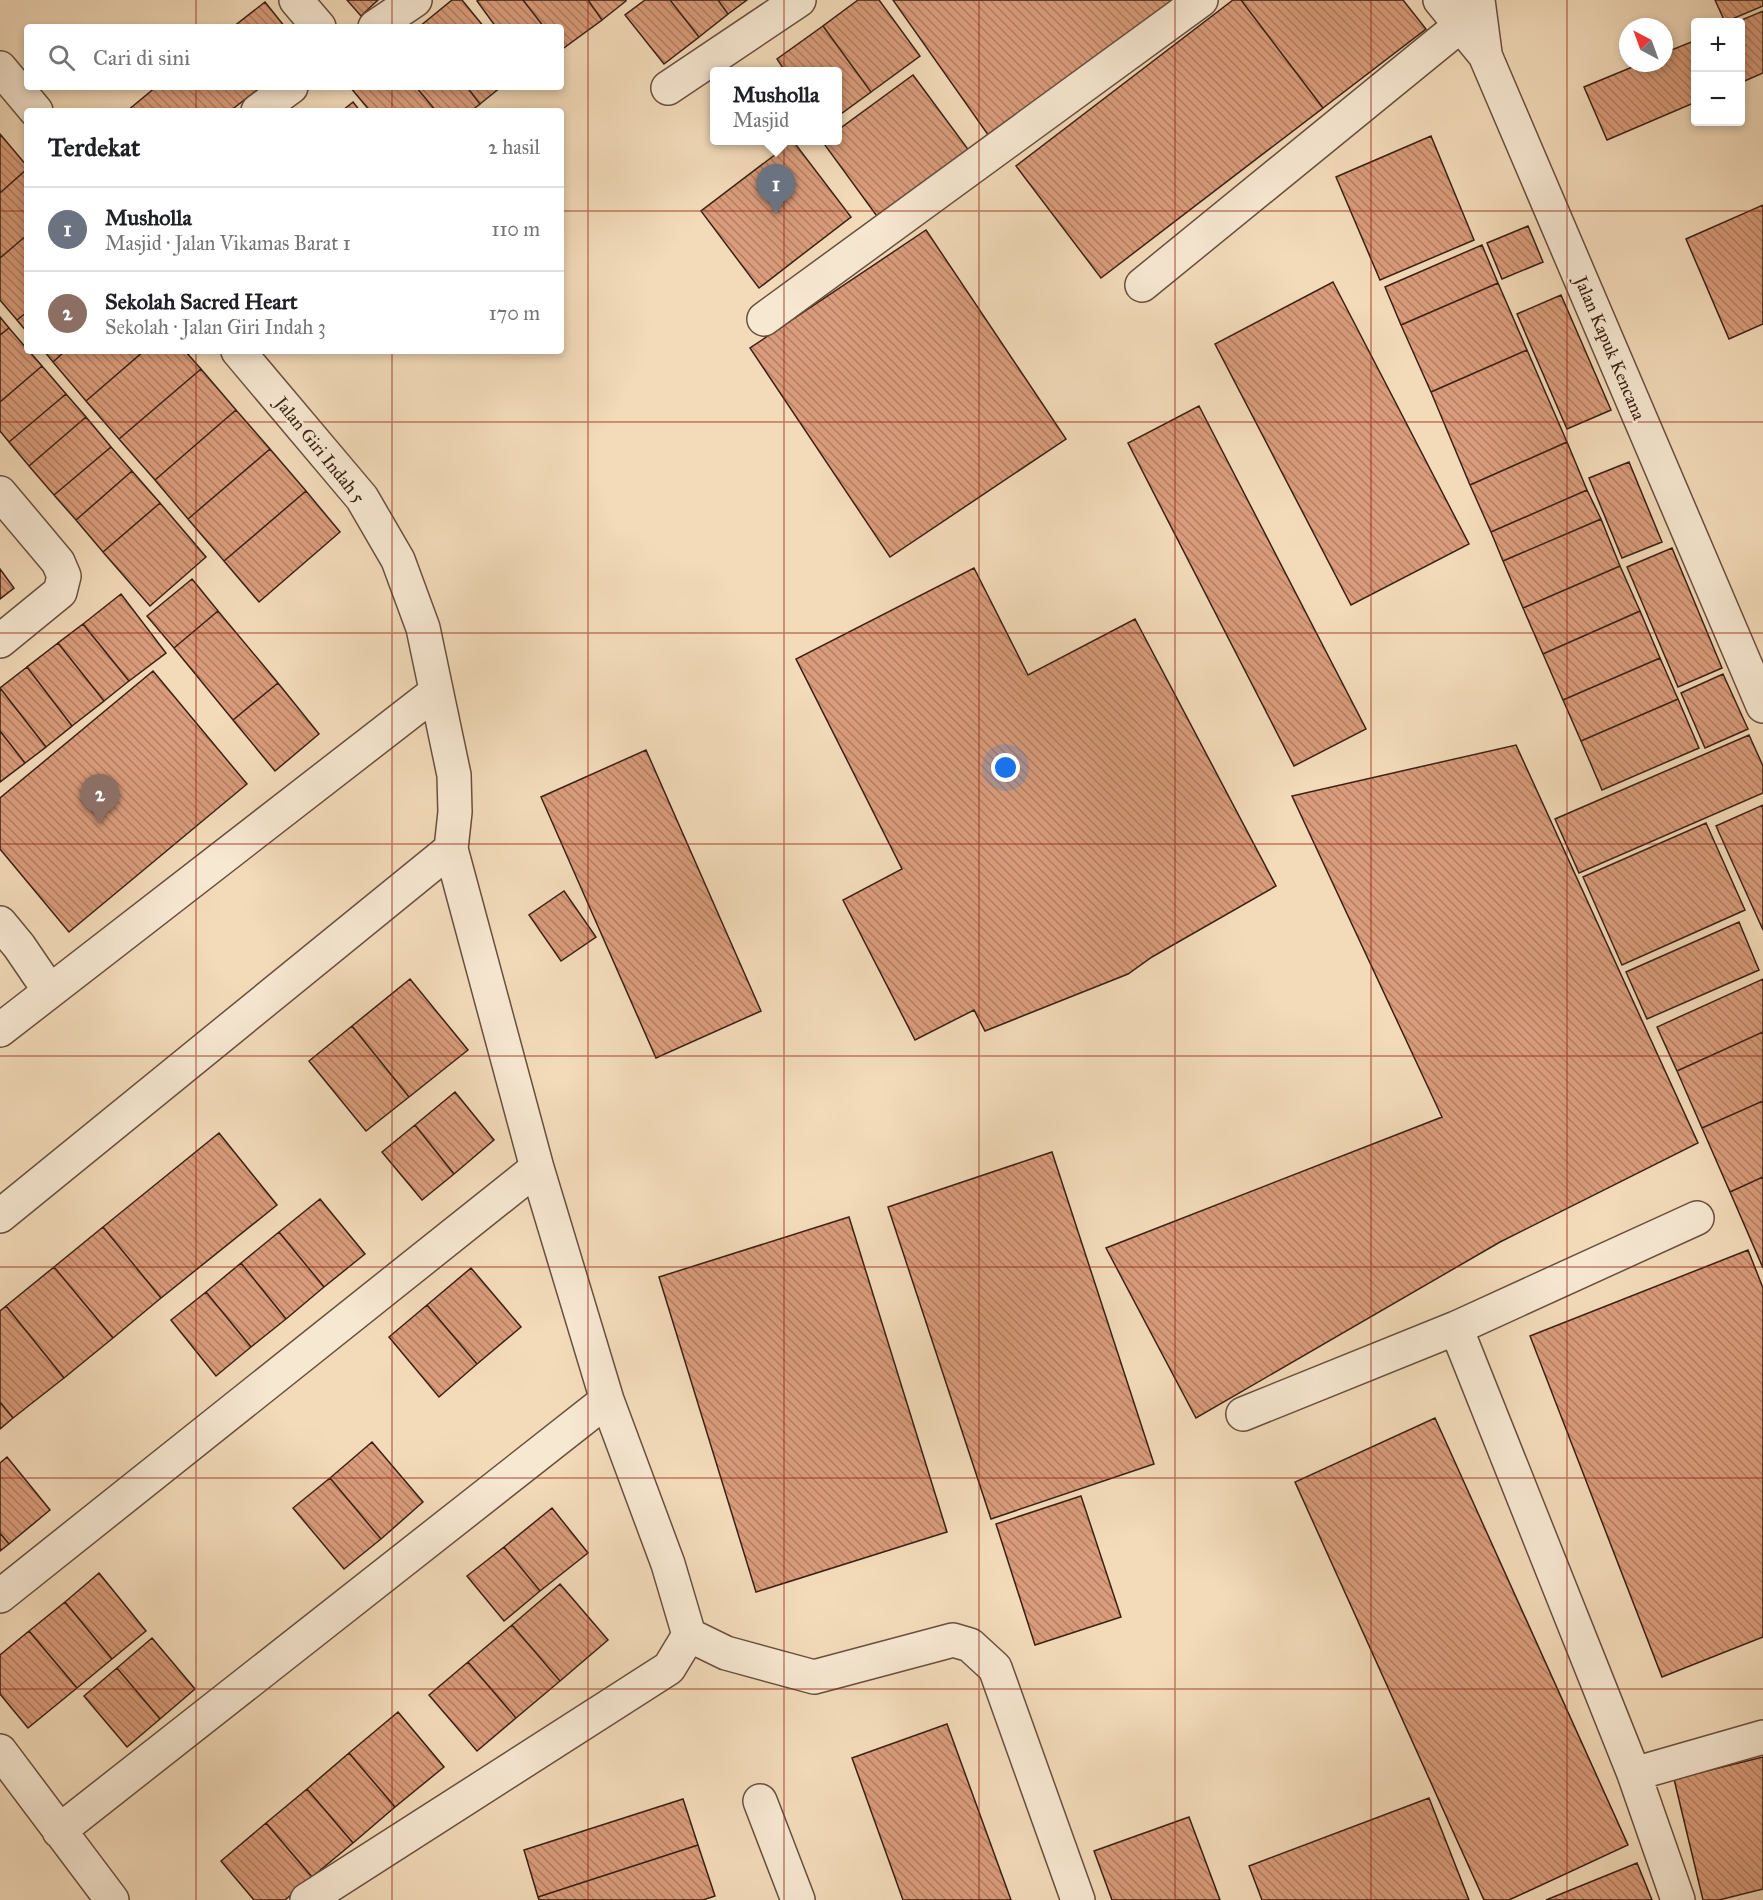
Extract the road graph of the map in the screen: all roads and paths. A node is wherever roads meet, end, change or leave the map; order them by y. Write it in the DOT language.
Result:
graph roads {
  1 [pos="296,0"];
  2 [pos="415,0"];
  3 [pos="799,0"];
  4 [pos="1201,0"];
  5 [pos="1440,0"];
  6 [pos="1469,12"];
  7 [pos="316,24"];
  8 [pos="379,24"];
  9 [pos="0,68"];
  10 [pos="668,88"];
  11 [pos="287,90"];
  12 [pos="33,108"];
  13 [pos="262,108"];
  14 [pos="1142,285"];
  15 [pos="764,319"];
  16 [pos="241,354"];
  17 [pos="0,493"];
  18 [pos="0,641"];
  19 [pos="436,692"];
  20 [pos="1763,706"];
  21 [pos="451,849"];
  22 [pos="0,923"];
  23 [pos="49,990"];
  24 [pos="0,1030"];
  25 [pos="537,1168"];
  26 [pos="0,1216"];
  27 [pos="1697,1218"];
  28 [pos="1456,1328"];
  29 [pos="607,1400"];
  30 [pos="1244,1414"];
  31 [pos="0,1596"];
  32 [pos="689,1635"];
  33 [pos="1763,1737"];
  34 [pos="0,1751"];
  35 [pos="1634,1774"];
  36 [pos="760,1801"];
  37 [pos="59,1831"];
  38 [pos="112,1900"];
  39 [pos="307,1900"];
  40 [pos="798,1900"];
  41 [pos="1078,1900"];
  42 [pos="1678,1900"];
  1 -- 7 [label="street"];
  2 -- 8 [label="street"];
  3 -- 10 [label="street"];
  4 -- 15 [label="street"];
  5 -- 6 [label="street"];
  6 -- 14 [label="street"];
  6 -- 20 [label="street, Jalan Kapuk Kencana"];
  9 -- 12 [label="street"];
  11 -- 13 [label="street"];
  16 -- 19 [label="street, Jalan Giri Indah 5"];
  17 -- 18 [label="street"];
  19 -- 21 [label="street, Jalan Giri Indah 5"];
  19 -- 23 [label="street"];
  21 -- 25 [label="street, Jalan Giri Indah 5"];
  21 -- 26 [label="street"];
  22 -- 23 [label="street"];
  23 -- 24 [label="street"];
  25 -- 29 [label="street, Jalan Giri Indah 5"];
  25 -- 31 [label="street"];
  27 -- 28 [label="street"];
  28 -- 30 [label="street"];
  28 -- 35 [label="street"];
  29 -- 32 [label="street, Jalan Giri Indah 5"];
  29 -- 37 [label="street"];
  32 -- 39 [label="street"];
  32 -- 41 [label="street"];
  33 -- 35 [label="street"];
  34 -- 37 [label="street"];
  35 -- 42 [label="street"];
  36 -- 40 [label="street"];
  37 -- 38 [label="street"];
}
